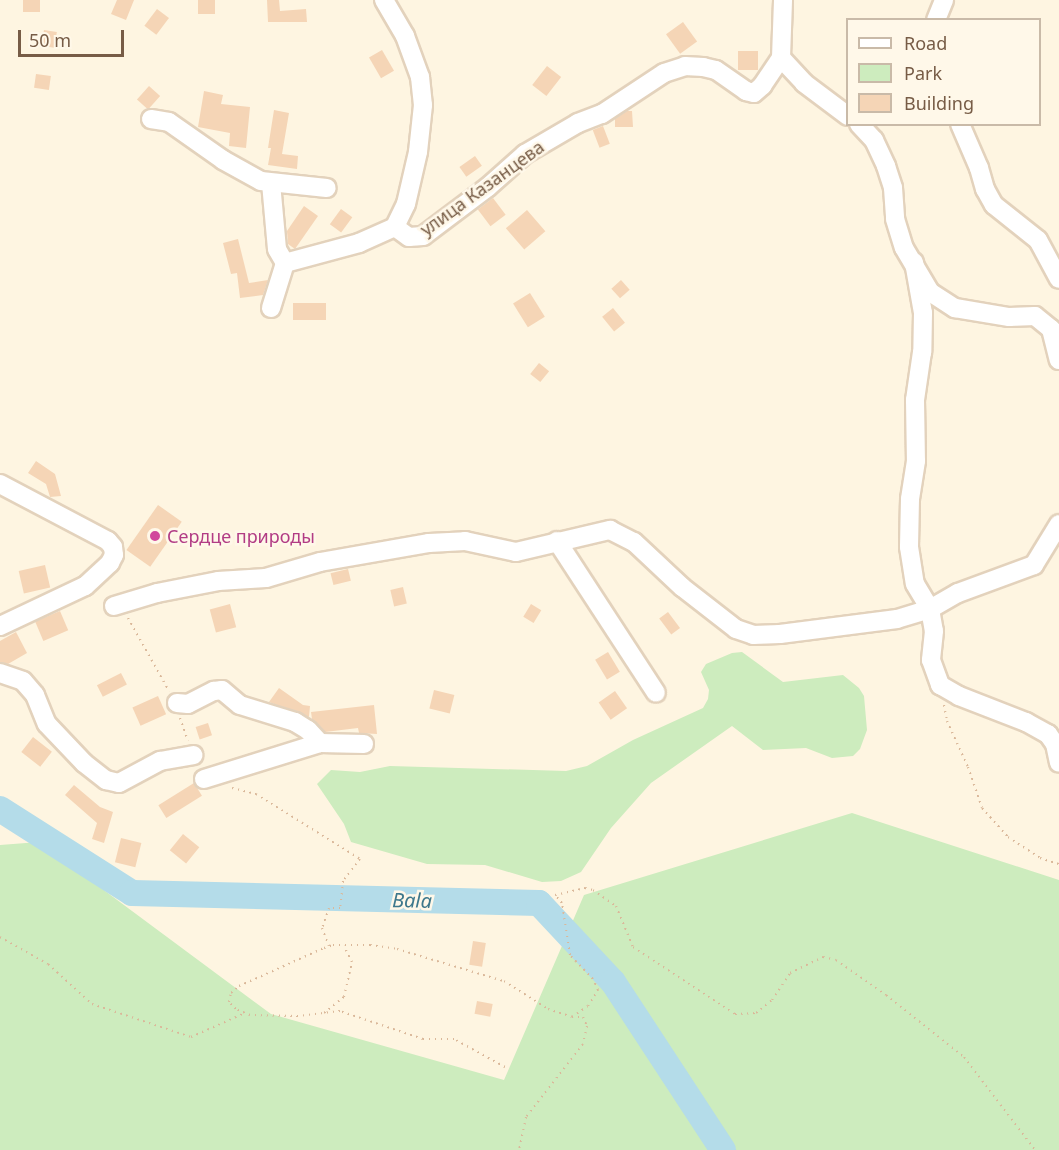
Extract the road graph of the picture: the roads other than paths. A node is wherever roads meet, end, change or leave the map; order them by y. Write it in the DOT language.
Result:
graph roads {
  1 [pos="384,0"];
  2 [pos="783,0"];
  3 [pos="944,0"];
  4 [pos="937,18"];
  5 [pos="781,58"];
  6 [pos="846,114"];
  7 [pos="151,119"];
  8 [pos="862,126"];
  9 [pos="961,126"];
  10 [pos="271,183"];
  11 [pos="327,188"];
  12 [pos="395,227"];
  13 [pos="914,262"];
  14 [pos="285,263"];
  15 [pos="1059,279"];
  16 [pos="271,308"];
  17 [pos="1059,360"];
  18 [pos="0,484"];
  19 [pos="1059,524"];
  20 [pos="557,541"];
  21 [pos="114,606"];
  22 [pos="930,609"];
  23 [pos="0,626"];
  24 [pos="0,673"];
  25 [pos="656,693"];
  26 [pos="177,703"];
  27 [pos="320,743"];
  28 [pos="364,744"];
  29 [pos="193,754"];
  30 [pos="1059,763"];
  31 [pos="204,779"];
  1 -- 12 [label="street, улица Казанцева"];
  2 -- 5 [label="street"];
  3 -- 4 [label="street"];
  5 -- 6 [label="street"];
  5 -- 12 [label="street, улица Казанцева"];
  7 -- 10 [label="street"];
  8 -- 13 [label="street"];
  9 -- 15 [label="street"];
  10 -- 11 [label="street"];
  10 -- 14 [label="street"];
  12 -- 14 [label="street"];
  13 -- 17 [label="street"];
  13 -- 22 [label="street"];
  14 -- 16 [label="street"];
  18 -- 23 [label="street"];
  19 -- 22 [label="street"];
  20 -- 21 [label="street"];
  20 -- 22 [label="street"];
  20 -- 25 [label="street"];
  22 -- 30 [label="street"];
  24 -- 29 [label="street"];
  26 -- 27 [label="street"];
  27 -- 28 [label="street"];
  27 -- 31 [label="street"];
}
